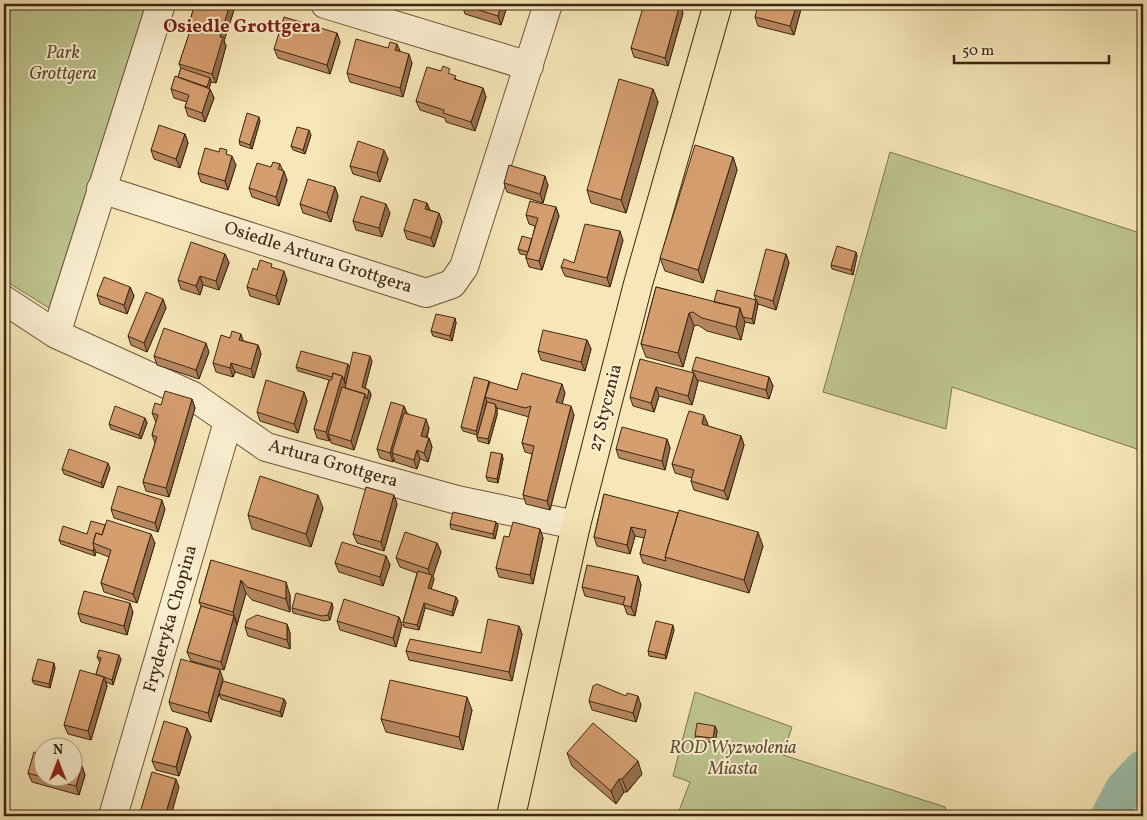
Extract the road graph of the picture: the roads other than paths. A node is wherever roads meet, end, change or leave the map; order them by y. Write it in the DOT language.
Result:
graph roads {
  1 [pos="161,4"];
  2 [pos="325,4"];
  3 [pos="548,4"];
  4 [pos="718,4"];
  5 [pos="529,66"];
  6 [pos="101,189"];
  7 [pos="4,300"];
  8 [pos="56,334"];
  9 [pos="228,422"];
  10 [pos="576,526"];
  11 [pos="113,816"];
  12 [pos="510,816"];
  1 -- 6 [label="street"];
  2 -- 5 [label="street"];
  3 -- 5 [label="street, Osiedle Artura Grottgera"];
  4 -- 10 [label="main road, 27 Stycznia"];
  5 -- 6 [label="street, Osiedle Artura Grottgera"];
  6 -- 8 [label="street"];
  7 -- 8 [label="street, Artura Grottgera"];
  8 -- 9 [label="street, Artura Grottgera"];
  9 -- 10 [label="street, Artura Grottgera"];
  9 -- 11 [label="street, Fryderyka Chopina"];
  10 -- 12 [label="main road, 27 Stycznia"];
}
